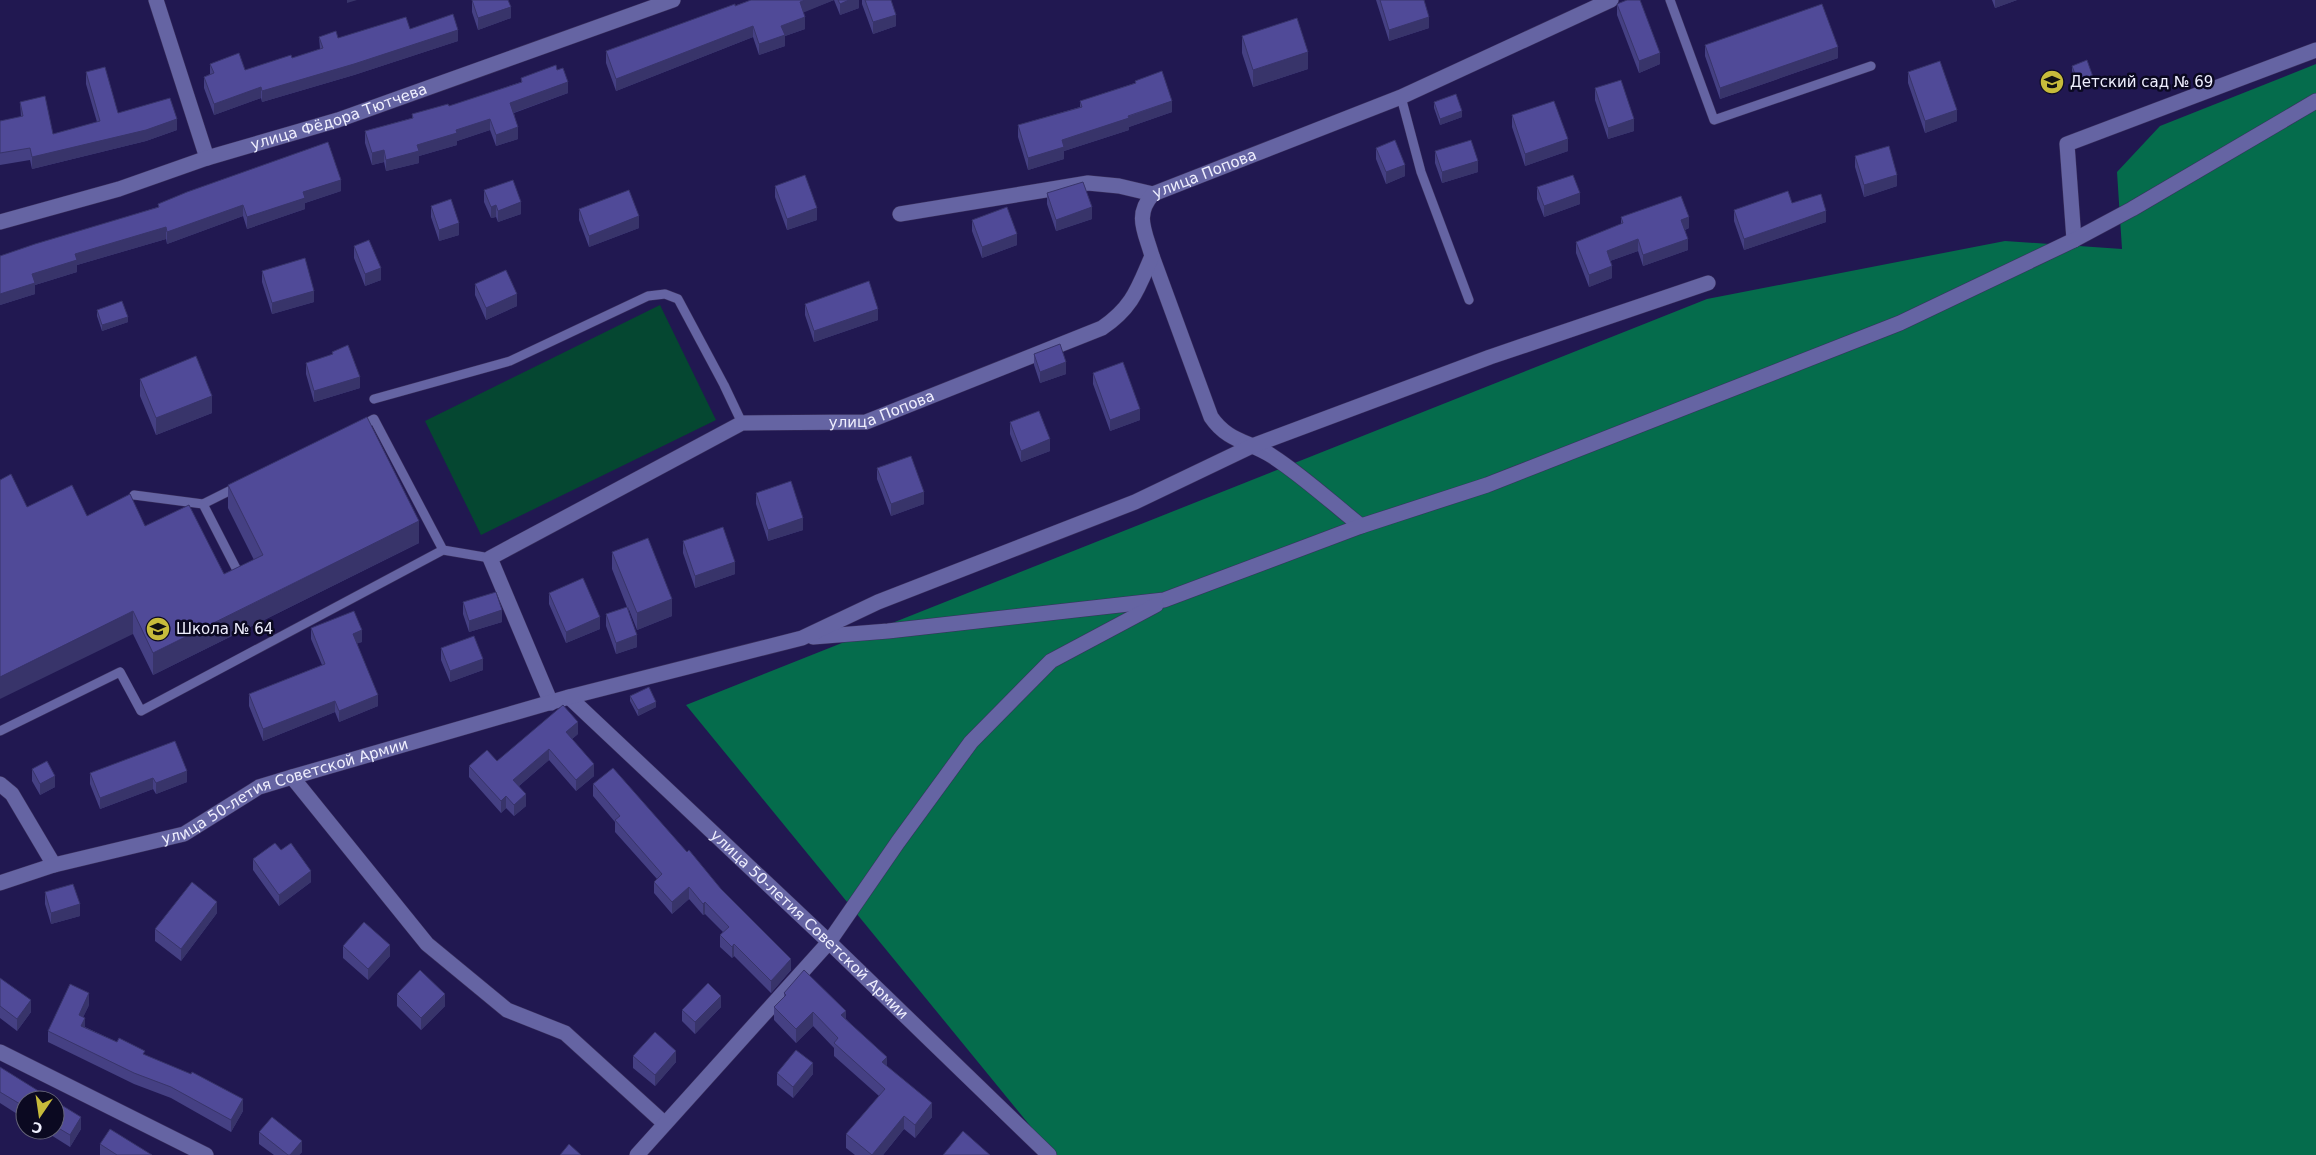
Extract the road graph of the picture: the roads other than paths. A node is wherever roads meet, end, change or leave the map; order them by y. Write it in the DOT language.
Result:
graph roads {
  1 [pos="156,0"];
  2 [pos="673,0"];
  3 [pos="1610,0"];
  4 [pos="1670,0"];
  5 [pos="2316,50"];
  6 [pos="1871,66"];
  7 [pos="1401,97"];
  8 [pos="2316,101"];
  9 [pos="208,158"];
  10 [pos="1153,194"];
  11 [pos="900,214"];
  12 [pos="0,222"];
  13 [pos="2074,240"];
  14 [pos="1152,256"];
  15 [pos="1708,283"];
  16 [pos="1469,300"];
  17 [pos="374,399"];
  18 [pos="742,423"];
  19 [pos="349,432"];
  20 [pos="1252,446"];
  21 [pos="246,483"];
  22 [pos="134,495"];
  23 [pos="203,504"];
  24 [pos="1361,526"];
  25 [pos="443,550"];
  26 [pos="490,558"];
  27 [pos="240,576"];
  28 [pos="1164,600"];
  29 [pos="802,638"];
  30 [pos="569,697"];
  31 [pos="551,702"];
  32 [pos="0,731"];
  33 [pos="292,777"];
  34 [pos="0,784"];
  35 [pos="54,865"];
  36 [pos="0,883"];
  37 [pos="829,942"];
  38 [pos="0,1052"];
  39 [pos="664,1123"];
  40 [pos="206,1155"];
  41 [pos="637,1155"];
  42 [pos="1049,1155"];
  1 -- 9 [label="street"];
  2 -- 9 [label="street, улица Фёдора Тютчева"];
  3 -- 7 [label="street, улица Попова"];
  4 -- 6 [label="lane"];
  5 -- 13 [label="street"];
  7 -- 10 [label="street, улица Попова"];
  7 -- 16 [label="lane"];
  8 -- 13 [label="street"];
  9 -- 12 [label="street, улица Фёдора Тютчева"];
  10 -- 11 [label="street"];
  10 -- 14 [label="street, улица Попова"];
  13 -- 24 [label="street"];
  14 -- 18 [label="street, улица Попова"];
  14 -- 20 [label="street"];
  15 -- 20 [label="street"];
  17 -- 18 [label="lane"];
  18 -- 26 [label="street"];
  19 -- 25 [label="lane"];
  20 -- 24 [label="street"];
  20 -- 29 [label="street"];
  21 -- 23 [label="lane"];
  22 -- 23 [label="lane"];
  23 -- 27 [label="lane"];
  24 -- 28 [label="street"];
  25 -- 26 [label="lane"];
  25 -- 32 [label="lane"];
  26 -- 31 [label="street"];
  28 -- 29 [label="street"];
  28 -- 37 [label="street"];
  29 -- 30 [label="street, улица 50-летия Советской Армии"];
  30 -- 31 [label="street, улица 50-летия Советской Армии"];
  30 -- 37 [label="street, улица 50-летия Советской Армии"];
  31 -- 33 [label="street, улица 50-летия Советской Армии"];
  33 -- 35 [label="street, улица 50-летия Советской Армии"];
  33 -- 39 [label="street"];
  34 -- 35 [label="street"];
  35 -- 36 [label="street, улица 50-летия Советской Армии"];
  37 -- 39 [label="street"];
  37 -- 42 [label="street, улица 50-летия Советской Армии"];
  38 -- 40 [label="street"];
  39 -- 41 [label="street"];
}
